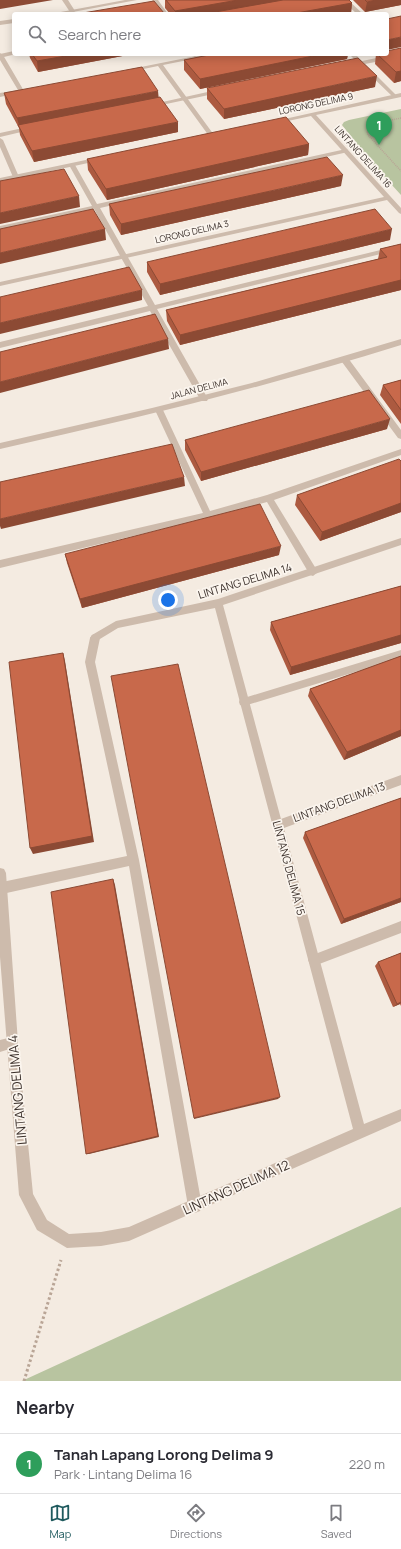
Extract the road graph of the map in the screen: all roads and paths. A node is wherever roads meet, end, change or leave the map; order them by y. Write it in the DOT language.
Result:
graph roads {
  1 [pos="65,0"];
  2 [pos="134,0"];
  3 [pos="155,0"];
  4 [pos="345,0"];
  5 [pos="72,11"];
  6 [pos="66,12"];
  7 [pos="164,12"];
  8 [pos="358,12"];
  9 [pos="12,21"];
  10 [pos="0,23"];
  11 [pos="12,53"];
  12 [pos="0,55"];
  13 [pos="401,55"];
  14 [pos="196,56"];
  15 [pos="354,56"];
  16 [pos="361,63"];
  17 [pos="160,65"];
  18 [pos="346,66"];
  19 [pos="121,72"];
  20 [pos="230,89"];
  21 [pos="29,90"];
  22 [pos="21,91"];
  23 [pos="0,95"];
  24 [pos="398,96"];
  25 [pos="184,98"];
  26 [pos="146,106"];
  27 [pos="312,114"];
  28 [pos="401,118"];
  29 [pos="266,124"];
  30 [pos="38,127"];
  31 [pos="219,134"];
  32 [pos="0,135"];
  33 [pos="211,135"];
  34 [pos="204,137"];
  35 [pos="0,140"];
  36 [pos="346,151"];
  37 [pos="110,157"];
  38 [pos="72,165"];
  39 [pos="401,171"];
  40 [pos="16,177"];
  41 [pos="0,180"];
  42 [pos="388,198"];
  43 [pos="95,206"];
  44 [pos="401,212"];
  45 [pos="0,228"];
  46 [pos="401,247"];
  47 [pos="124,256"];
  48 [pos="0,284"];
  49 [pos="153,308"];
  50 [pos="401,342"];
  51 [pos="0,345"];
  52 [pos="345,360"];
  53 [pos="204,399"];
  54 [pos="159,410"];
  55 [pos="401,436"];
  56 [pos="0,446"];
  57 [pos="401,452"];
  58 [pos="269,498"];
  59 [pos="208,515"];
  60 [pos="401,541"];
  61 [pos="0,564"];
  62 [pos="313,572"];
  63 [pos="218,603"];
  64 [pos="401,654"];
  65 [pos="244,702"];
  66 [pos="401,780"];
  67 [pos="278,826"];
  68 [pos="133,860"];
  69 [pos="0,873"];
  70 [pos="1,888"];
  71 [pos="401,927"];
  72 [pos="314,960"];
  73 [pos="6,1044"];
  74 [pos="401,1115"];
  75 [pos="360,1132"];
  76 [pos="195,1206"];
  77 [pos="67,1241"];
  78 [pos="24,1381"];
  1 -- 5 [label="street"];
  2 -- 5 [label="street"];
  3 -- 7 [label="street"];
  4 -- 8 [label="street"];
  5 -- 6 [label="street"];
  9 -- 10 [label="street"];
  11 -- 12 [label="street"];
  12 -- 22 [label="street"];
  13 -- 16 [label="street"];
  14 -- 17 [label="street"];
  15 -- 16 [label="street"];
  16 -- 18 [label="street"];
  16 -- 24 [label="street"];
  17 -- 19 [label="street"];
  17 -- 25 [label="street"];
  20 -- 25 [label="street"];
  21 -- 22 [label="street"];
  22 -- 23 [label="street"];
  24 -- 27 [label="street, LORONG DELIMA 9"];
  25 -- 26 [label="street"];
  25 -- 33 [label="street"];
  27 -- 29 [label="street, LORONG DELIMA 9"];
  27 -- 36 [label="street, LINTANG DELIMA 16"];
  28 -- 39 [label="path"];
  30 -- 32 [label="street"];
  31 -- 33 [label="street"];
  33 -- 34 [label="street"];
  35 -- 40 [label="street"];
  36 -- 42 [label="street, LINTANG DELIMA 16"];
  36 -- 43 [label="street"];
  37 -- 38 [label="street"];
  38 -- 40 [label="street"];
  38 -- 43 [label="street"];
  40 -- 41 [label="street"];
  42 -- 44 [label="street, LINTANG DELIMA 16"];
  42 -- 47 [label="street, LORONG DELIMA 3"];
  43 -- 45 [label="street"];
  43 -- 47 [label="street"];
  46 -- 49 [label="street"];
  47 -- 48 [label="street, LORONG DELIMA 3"];
  47 -- 49 [label="street"];
  49 -- 51 [label="street"];
  49 -- 53 [label="street"];
  50 -- 52 [label="street, JALAN DELIMA"];
  52 -- 53 [label="street, JALAN DELIMA"];
  52 -- 55 [label="street"];
  53 -- 54 [label="street, JALAN DELIMA"];
  54 -- 56 [label="street, JALAN DELIMA"];
  54 -- 59 [label="street"];
  57 -- 58 [label="street"];
  58 -- 59 [label="street"];
  58 -- 62 [label="street"];
  59 -- 61 [label="street"];
  60 -- 62 [label="street, LINTANG DELIMA 14"];
  62 -- 63 [label="street, LINTANG DELIMA 14"];
  63 -- 65 [label="street, LINTANG DELIMA 15"];
  63 -- 68 [label="street, LINTANG DELIMA 14"];
  64 -- 65 [label="street"];
  65 -- 67 [label="street, LINTANG DELIMA 15"];
  66 -- 67 [label="street, LINTANG DELIMA 13"];
  67 -- 72 [label="street, LINTANG DELIMA 15"];
  68 -- 70 [label="street"];
  68 -- 76 [label="street"];
  69 -- 70 [label="street, LINTANG DELIMA 4"];
  70 -- 73 [label="street, LINTANG DELIMA 4"];
  71 -- 72 [label="street"];
  72 -- 75 [label="street, LINTANG DELIMA 15"];
  73 -- 77 [label="street, LINTANG DELIMA 4"];
  74 -- 75 [label="street, LINTANG DELIMA 12"];
  75 -- 76 [label="street, LINTANG DELIMA 12"];
  76 -- 77 [label="street, LINTANG DELIMA 12"];
  77 -- 78 [label="path"];
}
